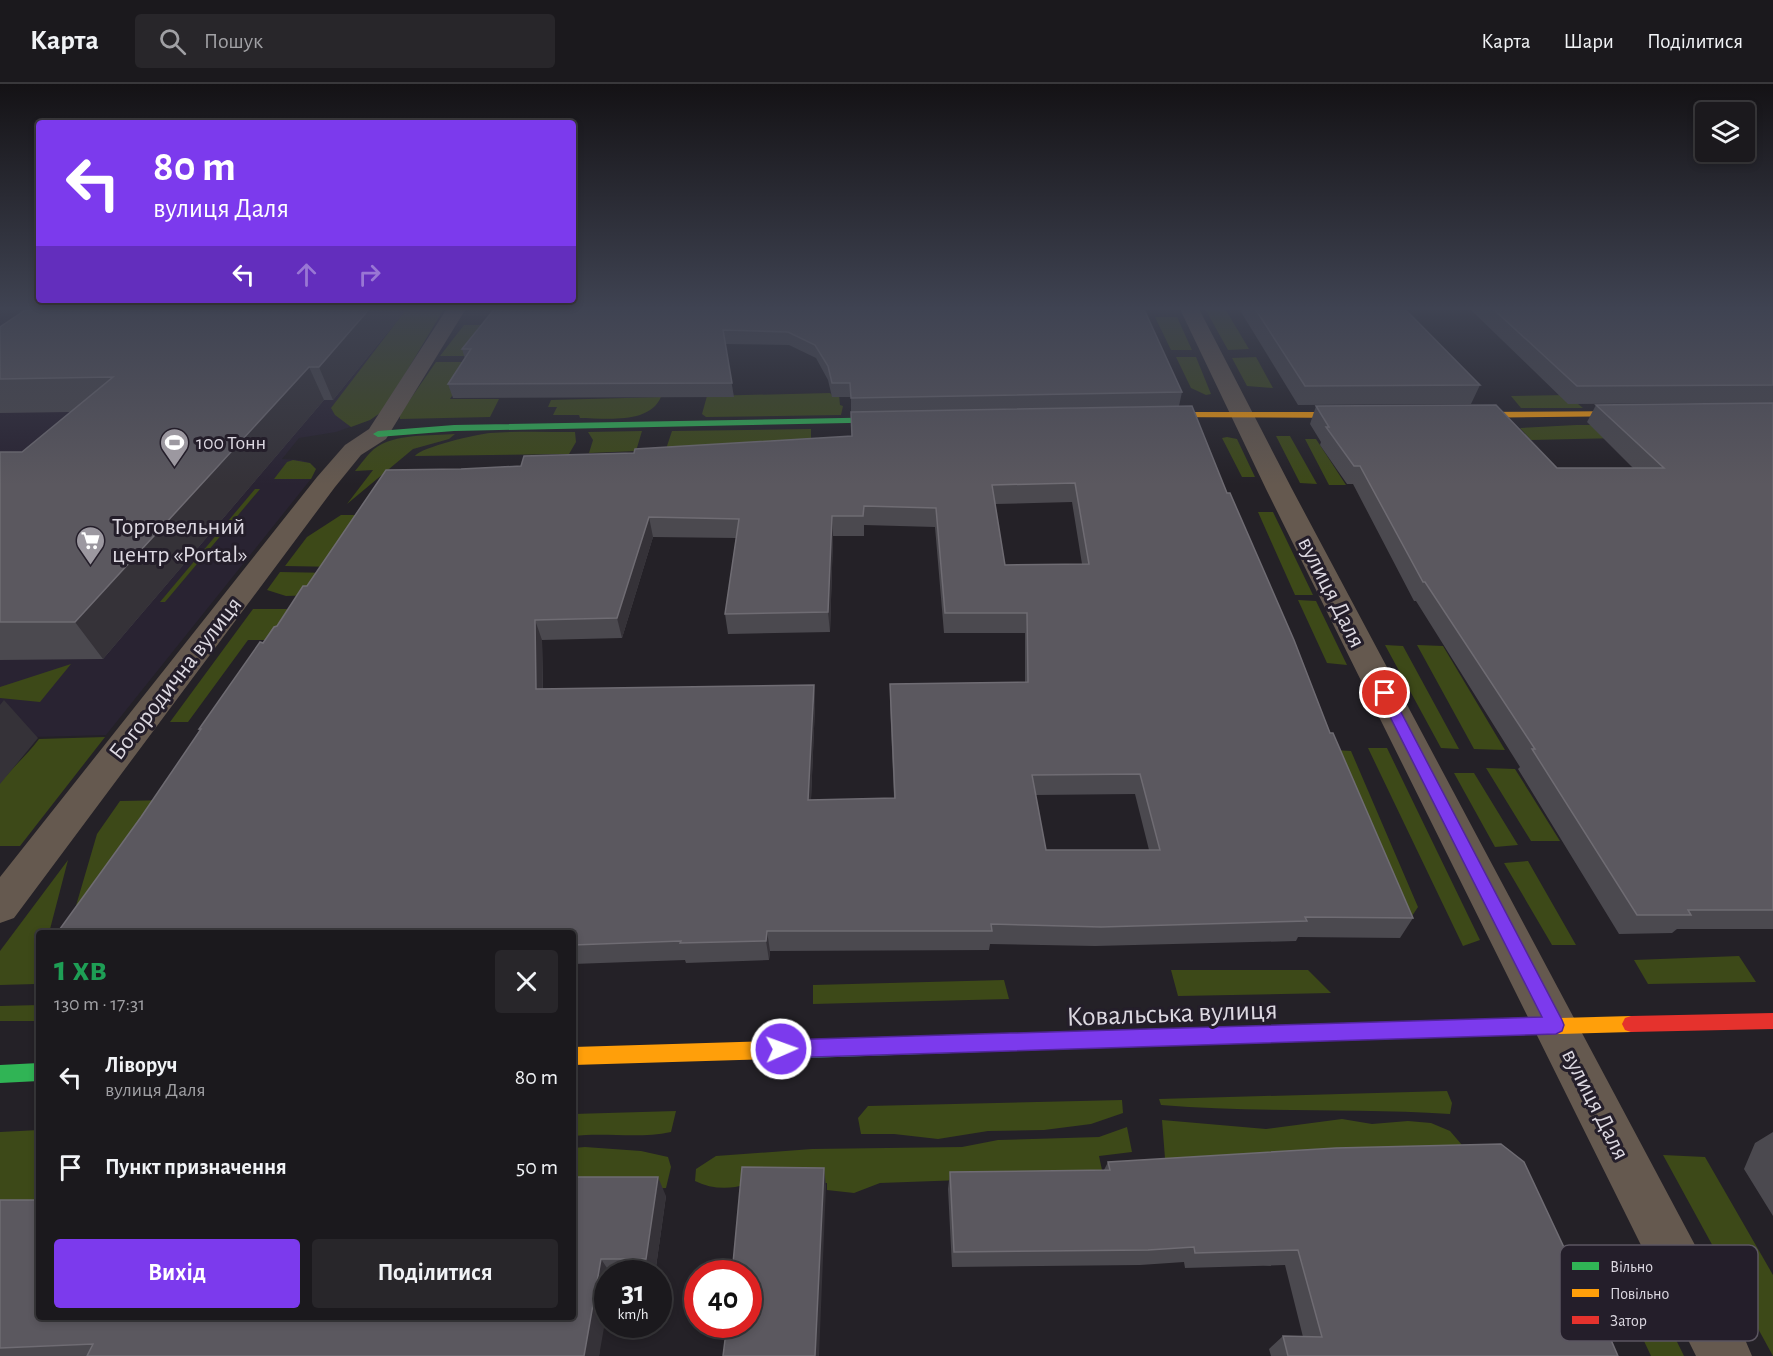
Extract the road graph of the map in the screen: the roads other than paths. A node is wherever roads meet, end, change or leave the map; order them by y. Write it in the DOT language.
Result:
graph roads {
  1 [pos="420,366"];
  2 [pos="1219,366"];
  3 [pos="1243,414"];
  4 [pos="1653,414"];
  5 [pos="1375,415"];
  6 [pos="1442,415"];
  7 [pos="1137,416"];
  8 [pos="908,420"];
  9 [pos="378,434"];
  10 [pos="0,906"];
  11 [pos="1773,1021"];
  12 [pos="1556,1025"];
  13 [pos="576,1056"];
  14 [pos="36,1072"];
  15 [pos="0,1074"];
  16 [pos="1668,1245"];
  17 [pos="1717,1341"];
  18 [pos="1725,1356"];
  1 -- 9 [label="street, Богородична вулиця"];
  2 -- 3 [label="street, вулиця Даля"];
  3 -- 5 [label="street"];
  3 -- 7 [label="street"];
  3 -- 12 [label="street, вулиця Даля"];
  4 -- 6 [label="street"];
  8 -- 9 [label="street"];
  9 -- 10 [label="street, Богородична вулиця"];
  11 -- 12 [label="street, Ковальська вулиця"];
  12 -- 13 [label="street, Ковальська вулиця"];
  12 -- 16 [label="street, вулиця Даля"];
  14 -- 15 [label="street"];
  17 -- 18 [label="street, вулиця Даля"];
}
